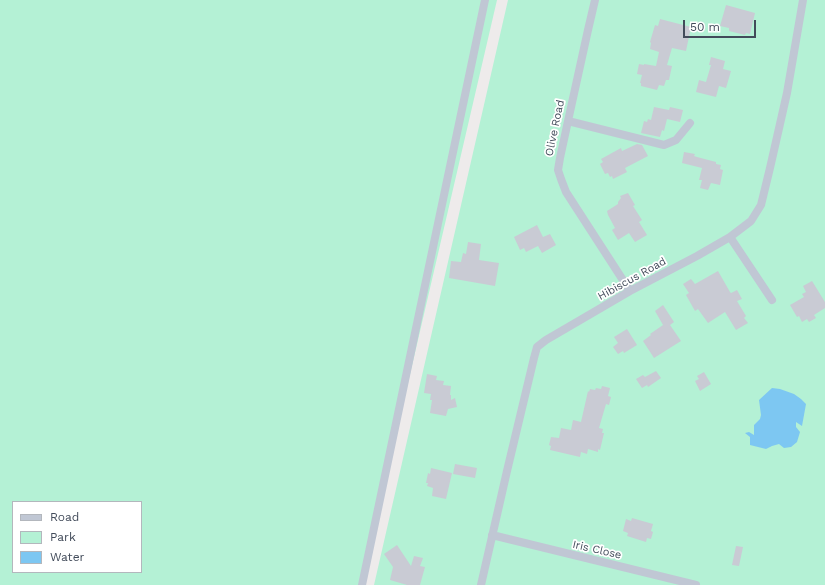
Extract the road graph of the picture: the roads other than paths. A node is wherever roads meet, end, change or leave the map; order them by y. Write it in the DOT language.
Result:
graph roads {
  1 [pos="485,0"];
  2 [pos="595,0"];
  3 [pos="803,0"];
  4 [pos="568,121"];
  5 [pos="690,123"];
  6 [pos="730,237"];
  7 [pos="630,291"];
  8 [pos="772,300"];
  9 [pos="492,536"];
  10 [pos="362,585"];
  11 [pos="482,585"];
  12 [pos="696,585"];
  1 -- 10 [label="street"];
  2 -- 4 [label="street, Olive Road"];
  3 -- 6 [label="street, Hibiscus Road"];
  4 -- 5 [label="street"];
  4 -- 7 [label="street, Olive Road"];
  6 -- 7 [label="street, Hibiscus Road"];
  6 -- 8 [label="street"];
  7 -- 9 [label="street, Hibiscus Road"];
  9 -- 11 [label="street, Hibiscus Road"];
  9 -- 12 [label="street, Iris Close"];
}
